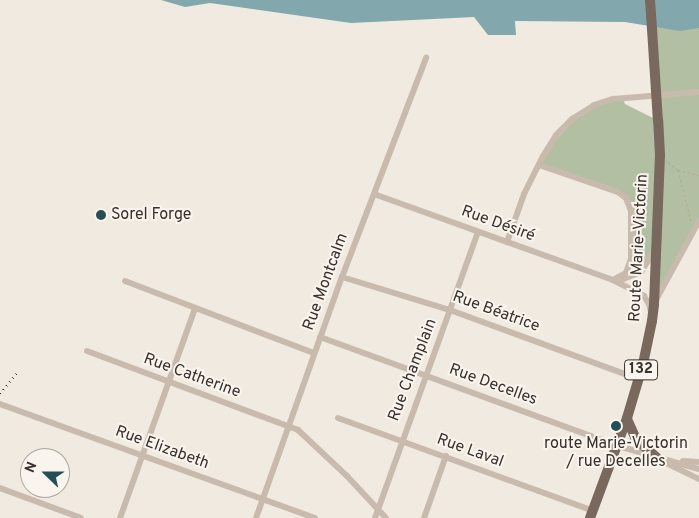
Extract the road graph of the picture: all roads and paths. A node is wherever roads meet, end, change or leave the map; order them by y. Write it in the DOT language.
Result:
graph roads {
  1 [pos="650,0"];
  2 [pos="426,58"];
  3 [pos="699,92"];
  4 [pos="660,154"];
  5 [pos="539,165"];
  6 [pos="678,170"];
  7 [pos="699,175"];
  8 [pos="374,194"];
  9 [pos="699,221"];
  10 [pos="478,232"];
  11 [pos="693,232"];
  12 [pos="656,240"];
  13 [pos="507,242"];
  14 [pos="342,277"];
  15 [pos="613,280"];
  16 [pos="125,281"];
  17 [pos="654,304"];
  18 [pos="195,308"];
  19 [pos="450,310"];
  20 [pos="652,321"];
  21 [pos="320,337"];
  22 [pos="87,351"];
  23 [pos="314,353"];
  24 [pos="426,376"];
  25 [pos="639,379"];
  26 [pos="167,382"];
  27 [pos="0,404"];
  28 [pos="338,418"];
  29 [pos="627,418"];
  30 [pos="288,426"];
  31 [pos="401,441"];
  32 [pos="618,446"];
  33 [pos="142,455"];
  34 [pos="446,456"];
  35 [pos="657,458"];
  36 [pos="699,462"];
  37 [pos="699,469"];
  38 [pos="699,479"];
  39 [pos="0,488"];
  40 [pos="261,498"];
  41 [pos="378,508"];
  42 [pos="592,514"];
  43 [pos="81,518"];
  44 [pos="120,518"];
  45 [pos="256,518"];
  46 [pos="314,518"];
  47 [pos="374,518"];
  48 [pos="386,518"];
  49 [pos="424,518"];
  1 -- 4 [label="main road, Route Marie-Victorin / 132, bridge"];
  2 -- 8 [label="street, Rue Montcalm"];
  3 -- 5 [label="street"];
  4 -- 6 [label="path"];
  4 -- 12 [label="main road, Route Marie-Victorin / 132"];
  5 -- 13 [label="street"];
  5 -- 15 [label="street"];
  6 -- 7 [label="path"];
  6 -- 11 [label="path"];
  8 -- 10 [label="street, Rue Désiré"];
  8 -- 14 [label="street, Rue Montcalm"];
  9 -- 11 [label="street"];
  10 -- 13 [label="street, Rue Désiré"];
  10 -- 19 [label="street, Rue Champlain"];
  11 -- 17 [label="street"];
  12 -- 15 [label="street"];
  12 -- 17 [label="main road, Route Marie-Victorin / 132"];
  13 -- 15 [label="street, Rue Désiré"];
  14 -- 19 [label="street, Rue Béatrice"];
  14 -- 21 [label="street, Rue Montcalm"];
  15 -- 20 [label="street, Rue Désiré"];
  16 -- 18 [label="street"];
  17 -- 20 [label="main road, Route Marie-Victorin / 132"];
  18 -- 23 [label="street"];
  18 -- 26 [label="street"];
  19 -- 24 [label="street, Rue Champlain"];
  19 -- 25 [label="street, Rue Béatrice"];
  20 -- 25 [label="main road, Route Marie-Victorin / 132"];
  21 -- 23 [label="street, Rue Montcalm"];
  21 -- 24 [label="street, Rue Decelles"];
  22 -- 26 [label="street, Rue Catherine"];
  23 -- 30 [label="street, Rue Montcalm"];
  24 -- 31 [label="street, Rue Champlain"];
  24 -- 32 [label="street, Rue Decelles"];
  25 -- 29 [label="main road, Route Marie-Victorin / 132"];
  26 -- 30 [label="street, Rue Catherine"];
  26 -- 33 [label="street"];
  27 -- 33 [label="street, Rue Elizabeth"];
  28 -- 31 [label="street, Rue Laval"];
  29 -- 32 [label="main road, Route Marie-Victorin / 132"];
  29 -- 35 [label="main road"];
  30 -- 40 [label="street, Rue Montcalm"];
  30 -- 41 [label="street, Rue Catherine"];
  31 -- 34 [label="street, Rue Laval"];
  31 -- 41 [label="street, Rue Champlain"];
  32 -- 35 [label="street, Rue Decelles"];
  32 -- 42 [label="main road, Route Marie-Victorin / 132"];
  33 -- 40 [label="street, Rue Elizabeth"];
  33 -- 44 [label="street"];
  34 -- 42 [label="street, Rue Laval"];
  34 -- 49 [label="street"];
  35 -- 36 [label="street"];
  35 -- 37 [label="street, Rue Decelles"];
  35 -- 38 [label="street, Rue Decelles"];
  39 -- 43 [label="street"];
  40 -- 45 [label="street, Rue Montcalm"];
  40 -- 46 [label="street, Rue Elizabeth"];
  41 -- 47 [label="street, Rue Champlain"];
  41 -- 48 [label="street, Rue Catherine"];
}
